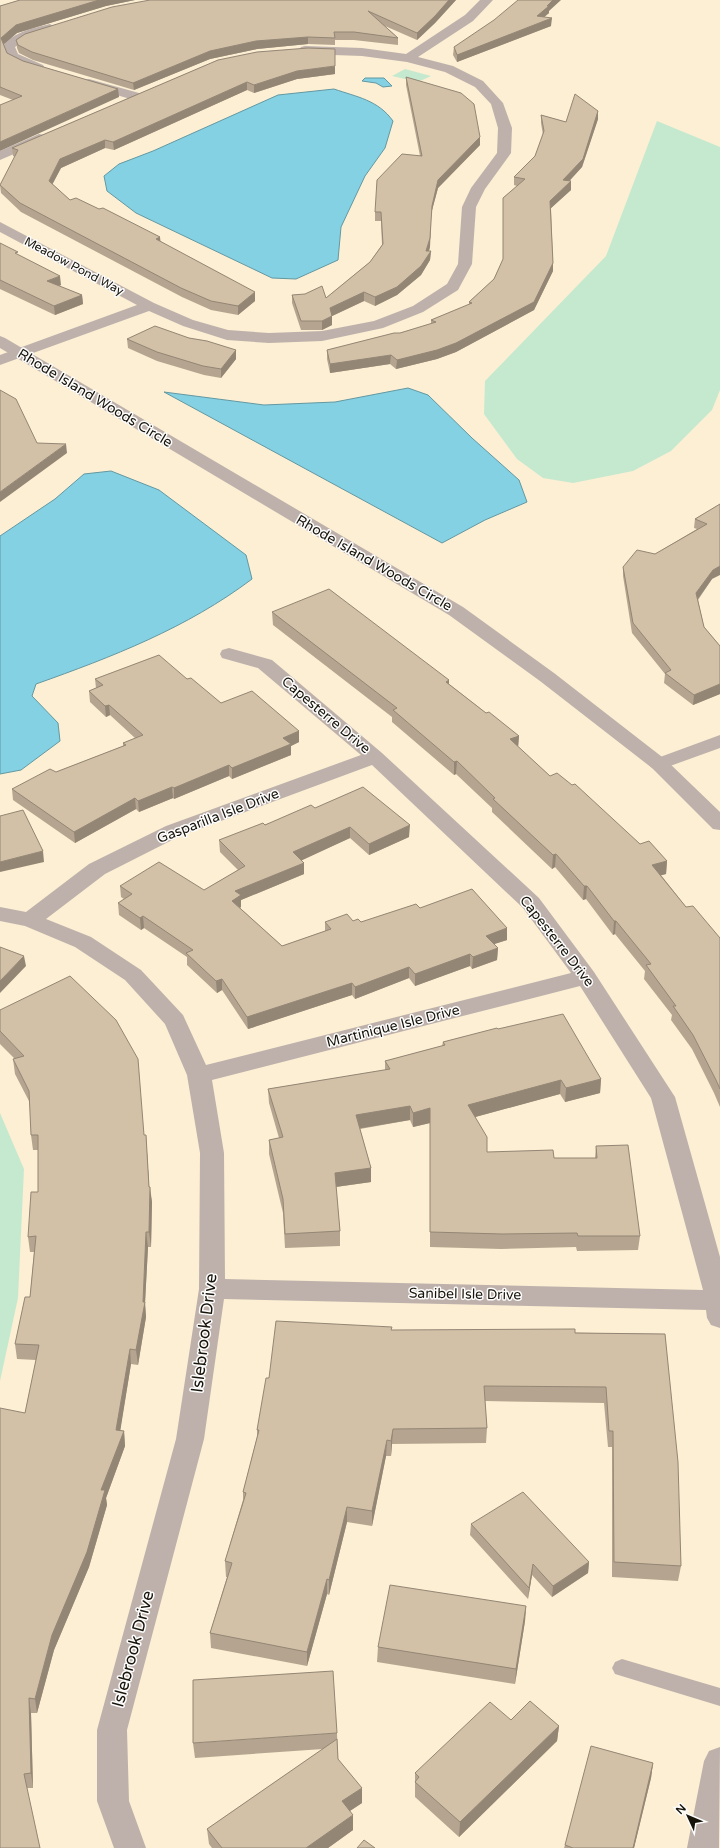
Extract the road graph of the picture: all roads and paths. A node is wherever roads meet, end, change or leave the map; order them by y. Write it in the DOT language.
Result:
graph roads {
  1 [pos="487,0"];
  2 [pos="58,25"];
  3 [pos="294,51"];
  4 [pos="408,58"];
  5 [pos="50,71"];
  6 [pos="81,80"];
  7 [pos="148,90"];
  8 [pos="134,96"];
  9 [pos="112,106"];
  10 [pos="54,131"];
  11 [pos="0,156"];
  12 [pos="0,226"];
  13 [pos="149,306"];
  14 [pos="0,341"];
  15 [pos="19,352"];
  16 [pos="0,360"];
  17 [pos="229,654"];
  18 [pos="720,740"];
  19 [pos="375,757"];
  20 [pos="659,764"];
  21 [pos="720,824"];
  22 [pos="0,914"];
  23 [pos="30,920"];
  24 [pos="586,977"];
  25 [pos="199,1075"];
  26 [pos="212,1289"];
  27 [pos="719,1309"];
  28 [pos="622,1668"];
  29 [pos="720,1697"];
  30 [pos="720,1761"];
  31 [pos="130,1848"];
  32 [pos="703,1848"];
  1 -- 4 [label="street"];
  2 -- 5 [label="street"];
  3 -- 4 [label="street, Meadow Pond Way"];
  4 -- 13 [label="street, Meadow Pond Way"];
  6 -- 8 [label="street"];
  7 -- 8 [label="street"];
  8 -- 9 [label="street"];
  10 -- 11 [label="street"];
  12 -- 13 [label="street, Meadow Pond Way"];
  13 -- 15 [label="street, Meadow Pond Way"];
  14 -- 15 [label="street, Rhode Island Woods Circle"];
  15 -- 16 [label="street, Meadow Pond Way"];
  15 -- 20 [label="street, Rhode Island Woods Circle"];
  17 -- 19 [label="street, Capesterre Drive"];
  18 -- 20 [label="street"];
  19 -- 23 [label="street, Gasparilla Isle Drive"];
  19 -- 24 [label="street, Capesterre Drive"];
  20 -- 21 [label="street, Rhode Island Woods Circle"];
  22 -- 23 [label="street, Islebrook Drive"];
  23 -- 25 [label="street, Islebrook Drive"];
  24 -- 25 [label="street, Martinique Isle Drive"];
  24 -- 27 [label="street, Capesterre Drive"];
  25 -- 26 [label="street, Islebrook Drive"];
  26 -- 27 [label="street, Sanibel Isle Drive"];
  26 -- 31 [label="street, Islebrook Drive"];
  28 -- 29 [label="lane"];
  30 -- 32 [label="street"];
}
